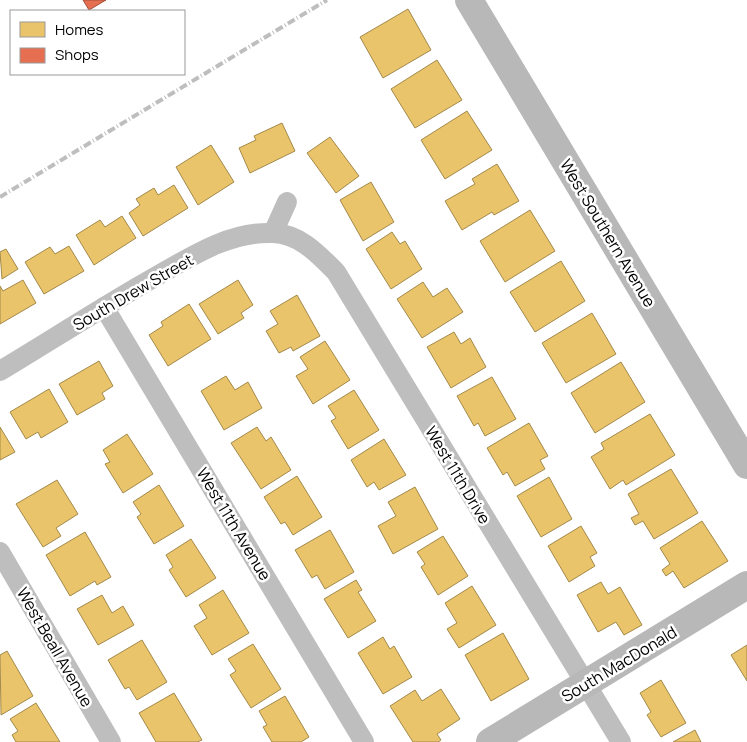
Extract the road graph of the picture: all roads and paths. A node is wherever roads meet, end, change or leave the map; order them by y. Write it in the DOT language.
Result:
graph roads {
  1 [pos="469,0"];
  2 [pos="287,202"];
  3 [pos="274,233"];
  4 [pos="104,307"];
  5 [pos="0,371"];
  6 [pos="747,465"];
  7 [pos="0,552"];
  8 [pos="747,585"];
  9 [pos="585,684"];
  10 [pos="111,742"];
  11 [pos="364,742"];
  12 [pos="490,742"];
  13 [pos="621,742"];
  1 -- 6 [label="main road, West Southern Avenue"];
  2 -- 3 [label="street"];
  3 -- 4 [label="street, South Drew Street"];
  3 -- 9 [label="street, West 11th Drive"];
  4 -- 5 [label="street, South Drew Street"];
  4 -- 11 [label="street, West 11th Avenue"];
  7 -- 10 [label="street, West Beall Avenue"];
  8 -- 9 [label="main road, South MacDonald"];
  9 -- 12 [label="main road, South MacDonald"];
  9 -- 13 [label="street, West 11th Drive"];
}
